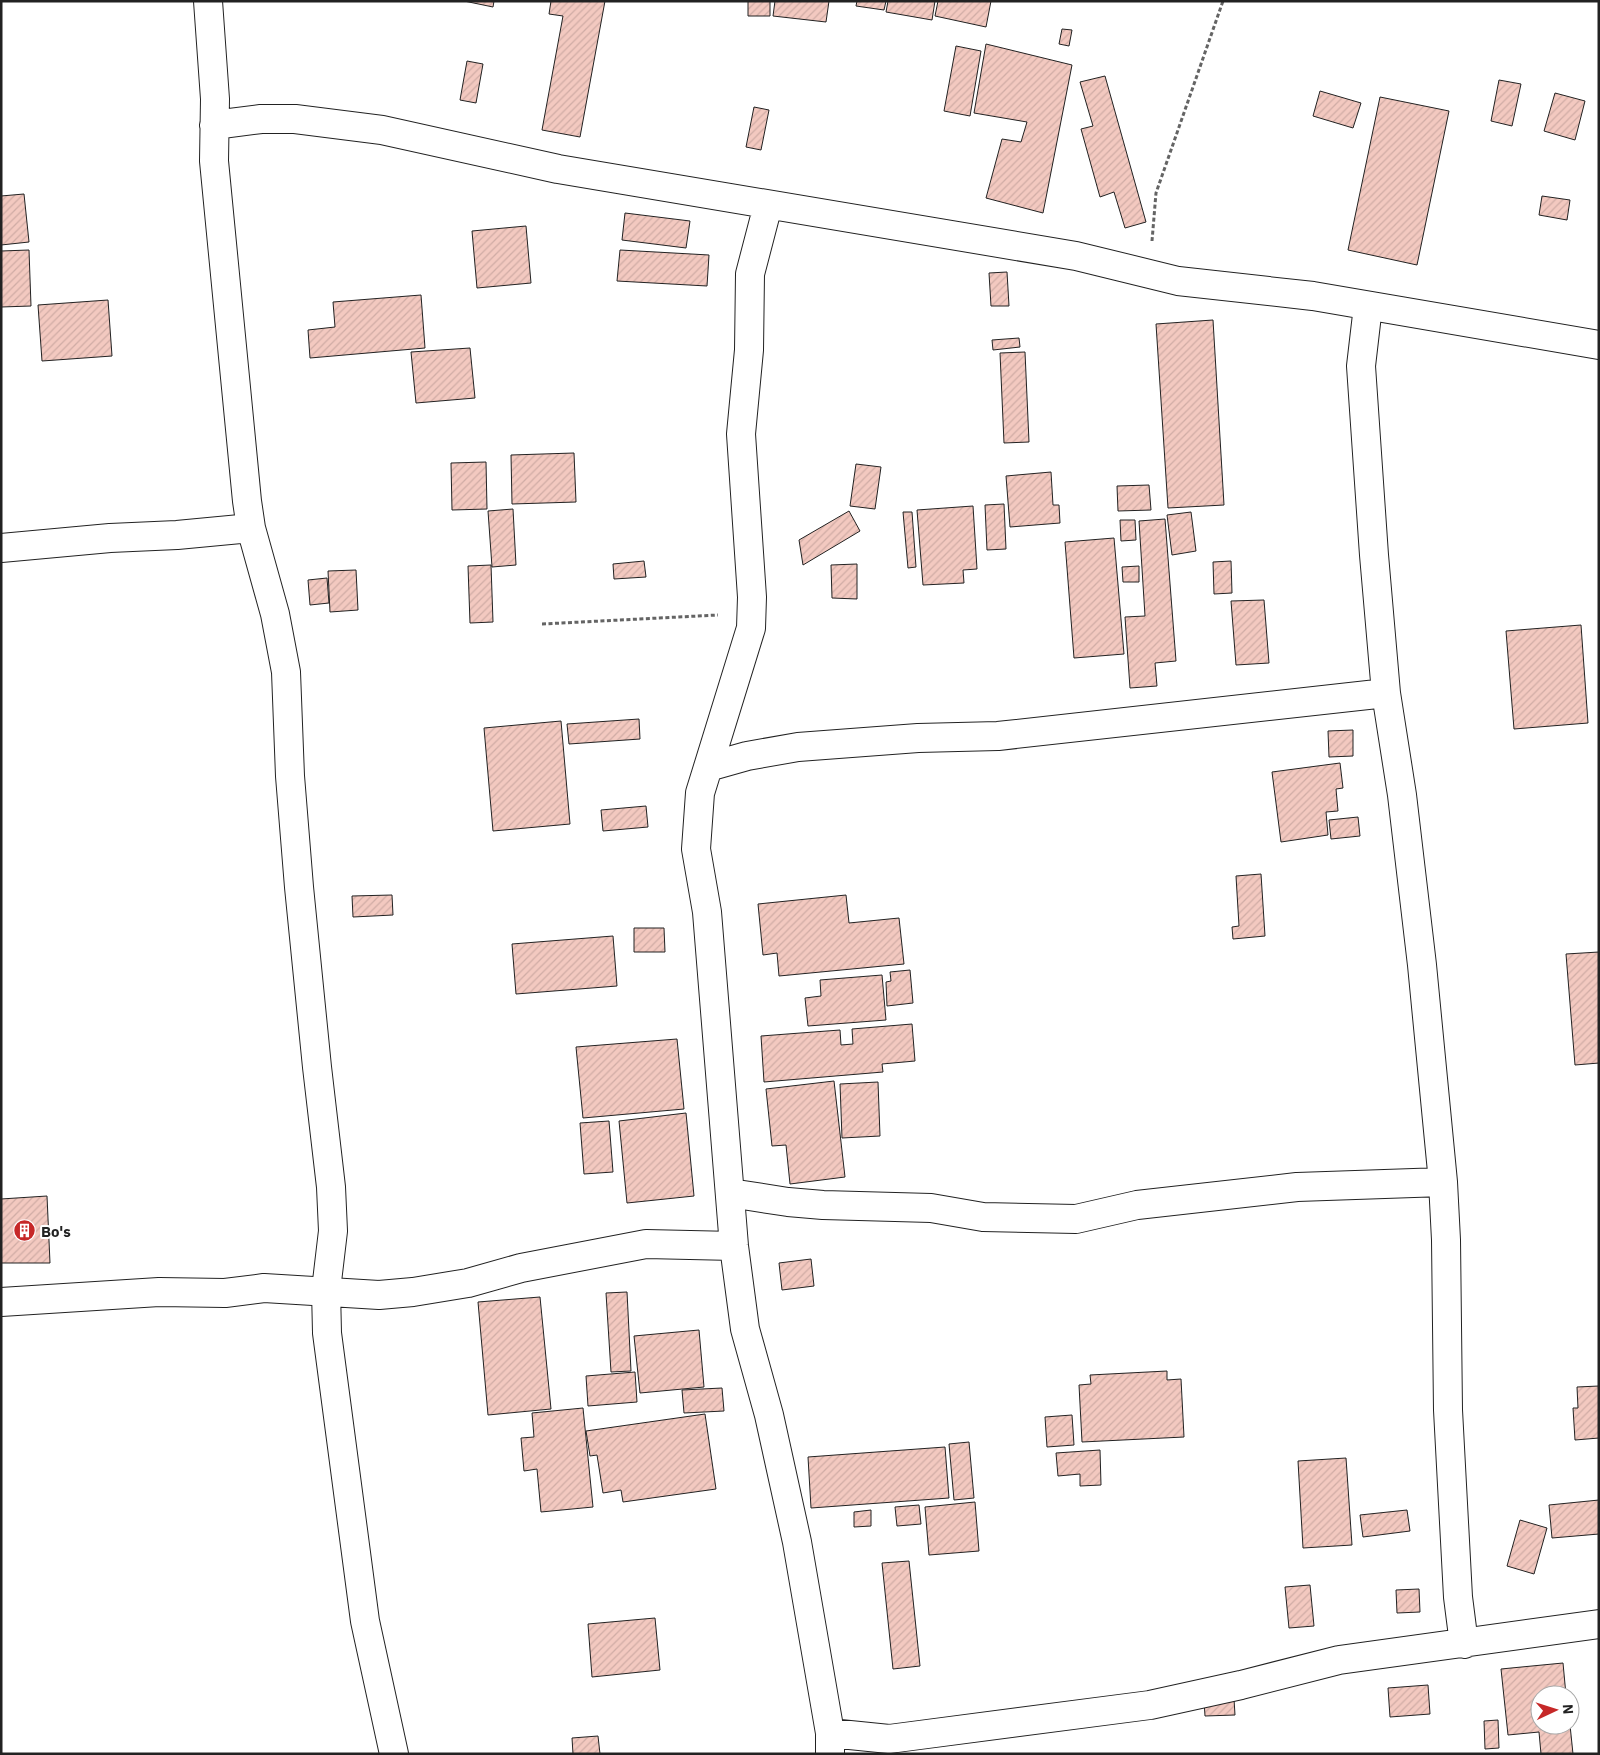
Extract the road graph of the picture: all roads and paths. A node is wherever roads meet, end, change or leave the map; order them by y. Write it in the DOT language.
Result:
graph roads {
  1 [pos="208,1"];
  2 [pos="1223,1"];
  3 [pos="214,125"];
  4 [pos="768,205"];
  5 [pos="1150,274"];
  6 [pos="1368,306"];
  7 [pos="1599,345"];
  8 [pos="251,528"];
  9 [pos="1,548"];
  10 [pos="542,624"];
  11 [pos="751,628"];
  12 [pos="1386,693"];
  13 [pos="708,767"];
  14 [pos="1443,1182"];
  15 [pos="730,1193"];
  16 [pos="734,1246"];
  17 [pos="326,1290"];
  18 [pos="1,1302"];
  19 [pos="1599,1624"];
  20 [pos="1464,1644"];
  21 [pos="830,1744"];
  22 [pos="394,1754"];
  1 -- 3 [label="street"];
  2 -- 5 [label="path"];
  3 -- 4 [label="street"];
  3 -- 8 [label="street"];
  4 -- 5 [label="street"];
  4 -- 11 [label="street"];
  5 -- 6 [label="street"];
  6 -- 7 [label="street"];
  6 -- 12 [label="street"];
  8 -- 9 [label="street"];
  8 -- 17 [label="street"];
  10 -- 11 [label="path"];
  11 -- 13 [label="street"];
  12 -- 13 [label="street"];
  12 -- 14 [label="street"];
  13 -- 15 [label="street"];
  14 -- 15 [label="street"];
  14 -- 20 [label="street"];
  15 -- 16 [label="street"];
  16 -- 17 [label="street"];
  16 -- 21 [label="street"];
  17 -- 18 [label="street"];
  17 -- 22 [label="street"];
  19 -- 20 [label="street"];
  20 -- 21 [label="street"];
}
